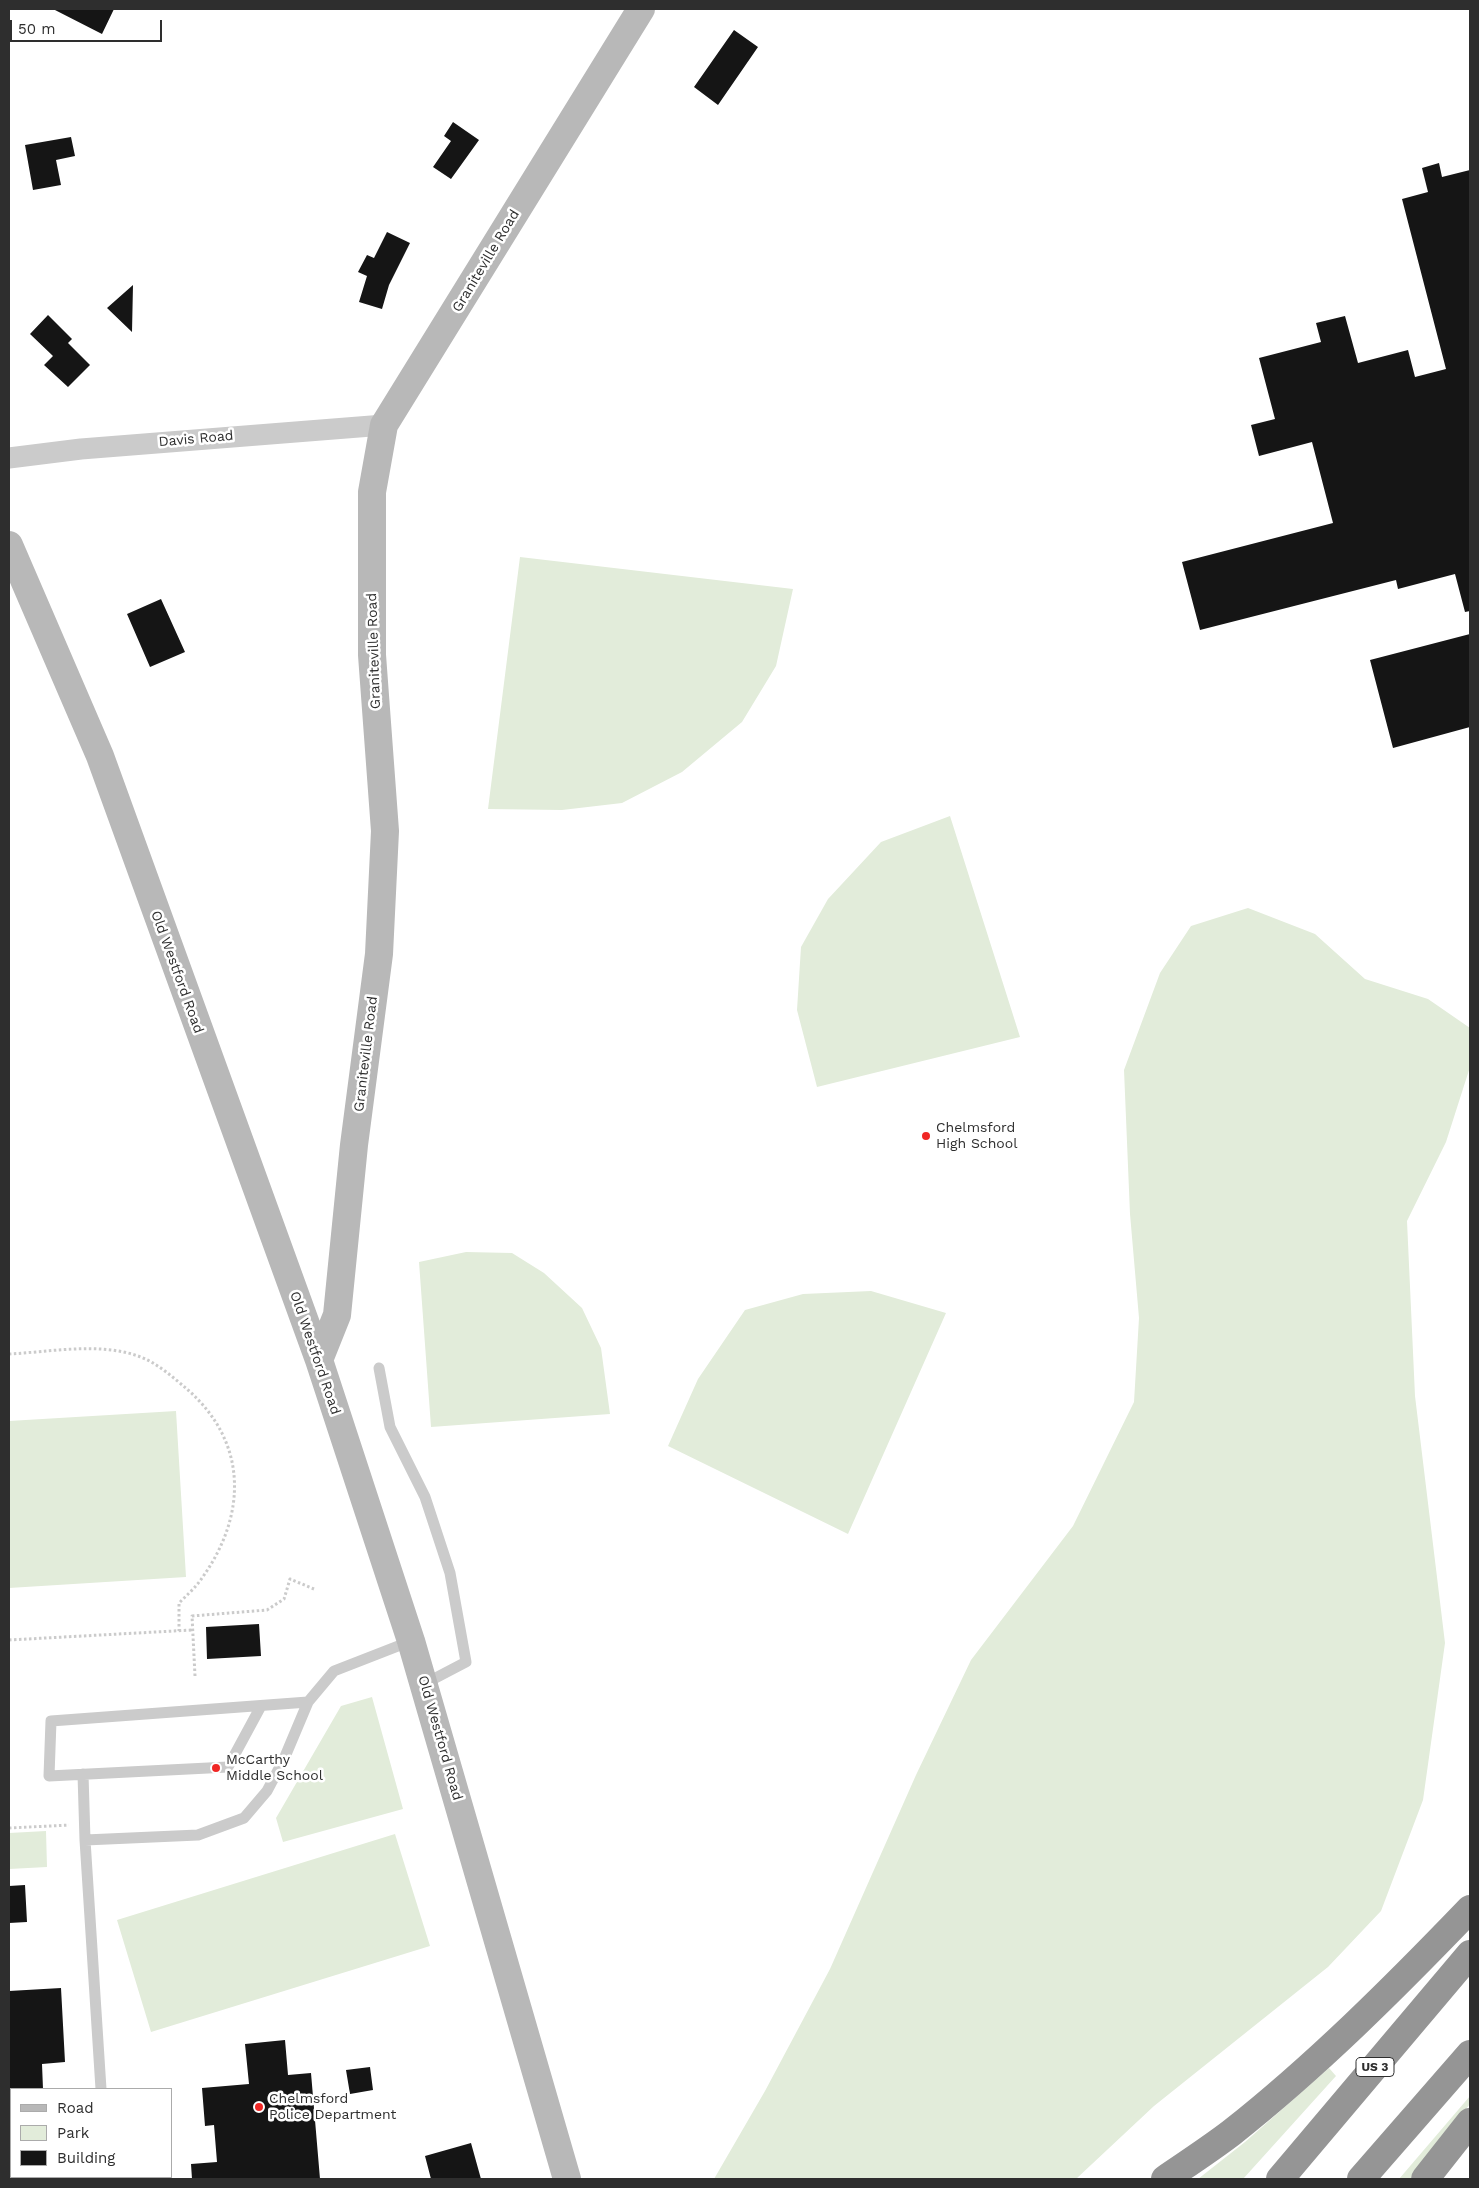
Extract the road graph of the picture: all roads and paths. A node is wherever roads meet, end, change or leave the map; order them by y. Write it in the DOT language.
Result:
graph roads {
  1 [pos="641,9"];
  2 [pos="384,425"];
  3 [pos="9,458"];
  4 [pos="9,545"];
  5 [pos="9,1354"];
  6 [pos="318,1360"];
  7 [pos="378,1368"];
  8 [pos="314,1589"];
  9 [pos="192,1630"];
  10 [pos="179,1631"];
  11 [pos="9,1640"];
  12 [pos="411,1641"];
  13 [pos="195,1676"];
  14 [pos="424,1684"];
  15 [pos="308,1702"];
  16 [pos="260,1706"];
  17 [pos="83,1774"];
  18 [pos="72,1825"];
  19 [pos="9,1828"];
  20 [pos="85,1840"];
  21 [pos="1470,1909"];
  22 [pos="1470,1954"];
  23 [pos="1470,2054"];
  24 [pos="101,2088"];
  25 [pos="1470,2122"];
  26 [pos="568,2179"];
  27 [pos="1165,2179"];
  28 [pos="1280,2179"];
  29 [pos="1361,2179"];
  30 [pos="1425,2179"];
  1 -- 2 [label="main road, Graniteville Road"];
  2 -- 3 [label="street, Davis Road"];
  2 -- 6 [label="main road, Graniteville Road"];
  4 -- 6 [label="main road, Old Westford Road"];
  5 -- 10 [label="path"];
  6 -- 12 [label="main road, Old Westford Road"];
  7 -- 14 [label="lane"];
  8 -- 9 [label="path"];
  9 -- 10 [label="path"];
  9 -- 13 [label="path"];
  10 -- 11 [label="path"];
  12 -- 14 [label="main road, Old Westford Road"];
  12 -- 15 [label="lane"];
  14 -- 26 [label="main road, Old Westford Road"];
  15 -- 16 [label="lane"];
  15 -- 20 [label="lane"];
  16 -- 17 [label="lane"];
  16 -- 17 [label="lane"];
  17 -- 20 [label="lane"];
  18 -- 19 [label="path"];
  20 -- 24 [label="lane"];
  21 -- 27 [label="highway"];
  22 -- 28 [label="highway, US 3"];
  23 -- 29 [label="highway"];
  25 -- 30 [label="highway"];
}
